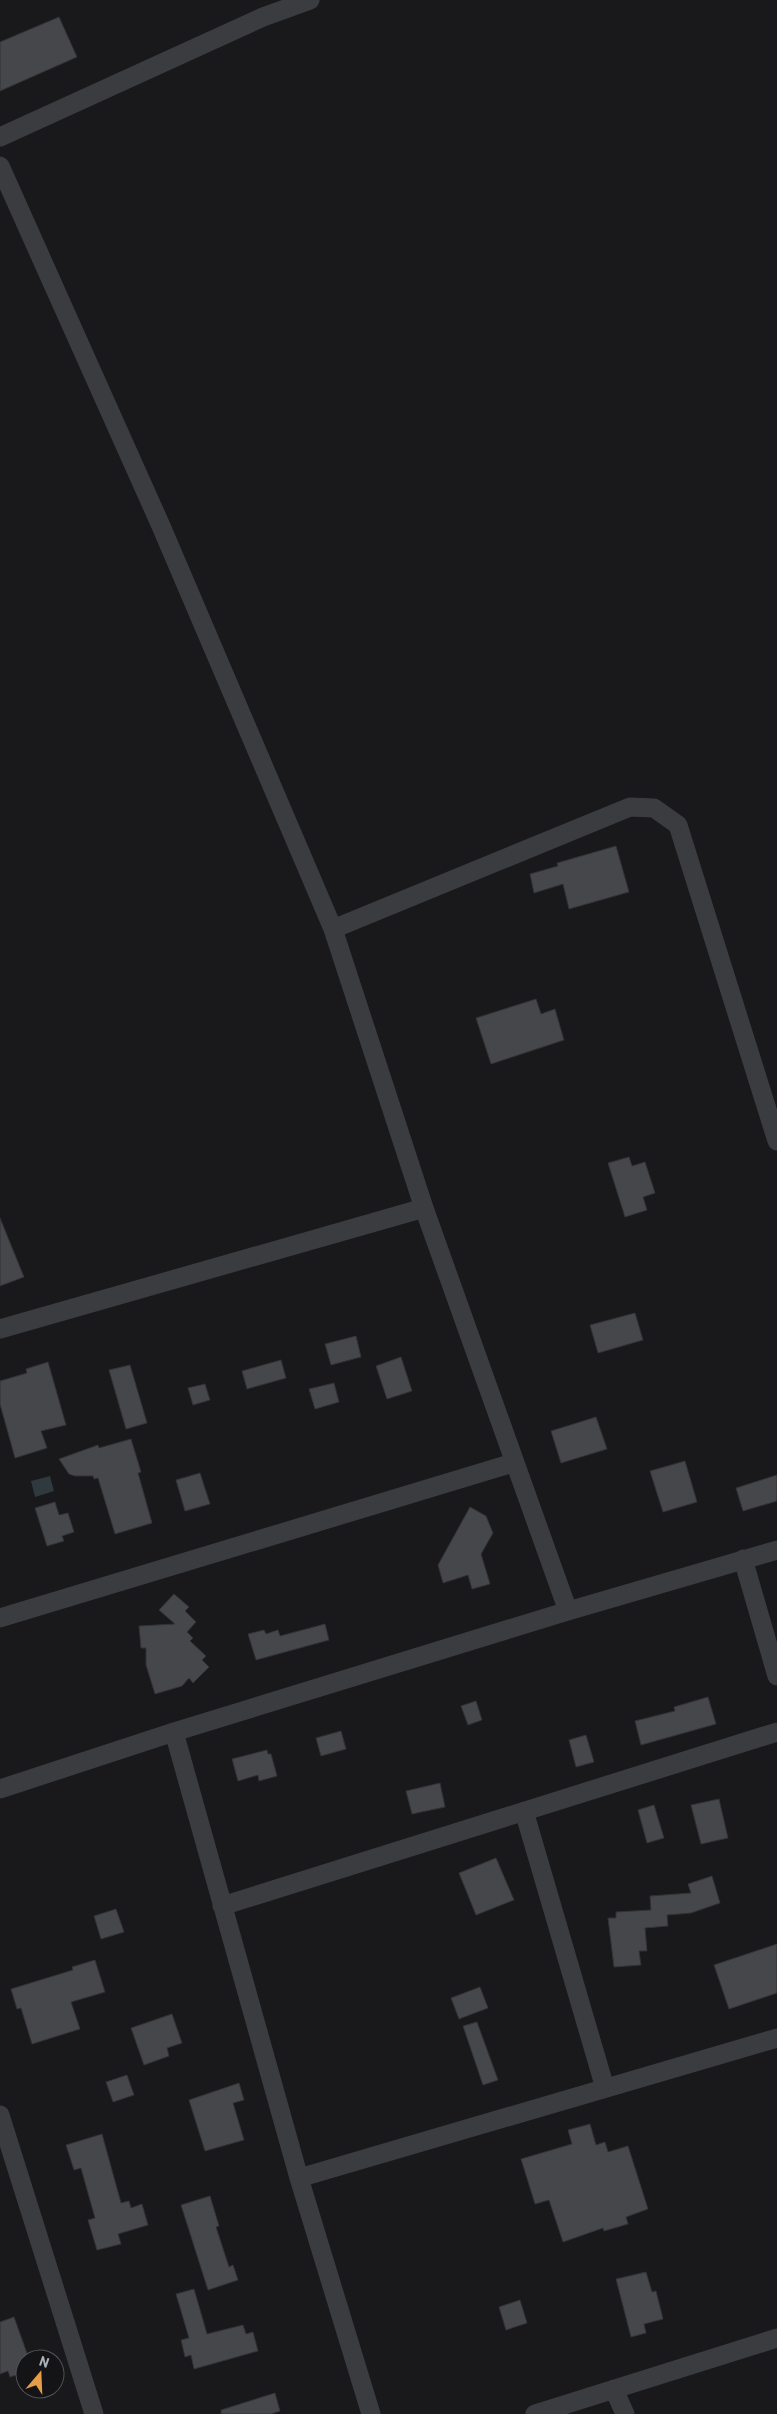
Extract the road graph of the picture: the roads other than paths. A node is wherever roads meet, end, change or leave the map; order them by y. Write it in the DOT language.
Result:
graph roads {
  1 [pos="310,0"];
  2 [pos="0,137"];
  3 [pos="0,166"];
  4 [pos="333,929"];
  5 [pos="777,1141"];
  6 [pos="424,1208"];
  7 [pos="0,1330"];
  8 [pos="513,1463"];
  9 [pos="777,1550"];
  10 [pos="743,1559"];
  11 [pos="568,1611"];
  12 [pos="0,1618"];
  13 [pos="777,1676"];
  14 [pos="174,1732"];
  15 [pos="777,1732"];
  16 [pos="0,1789"];
  17 [pos="524,1811"];
  18 [pos="222,1906"];
  19 [pos="777,2038"];
  20 [pos="605,2088"];
  21 [pos="0,2115"];
  22 [pos="299,2178"];
  23 [pos="777,2338"];
  24 [pos="614,2390"];
  25 [pos="94,2414"];
  26 [pos="371,2414"];
  27 [pos="535,2414"];
  28 [pos="625,2414"];
  1 -- 2 [label="street"];
  3 -- 4 [label="street"];
  4 -- 5 [label="street"];
  4 -- 6 [label="street"];
  6 -- 7 [label="street"];
  6 -- 8 [label="street"];
  8 -- 11 [label="street"];
  8 -- 12 [label="street"];
  9 -- 10 [label="street"];
  10 -- 11 [label="street"];
  10 -- 13 [label="street"];
  11 -- 14 [label="street"];
  14 -- 16 [label="street"];
  14 -- 18 [label="street"];
  15 -- 17 [label="street"];
  17 -- 18 [label="street"];
  17 -- 20 [label="street"];
  18 -- 22 [label="street"];
  19 -- 20 [label="street"];
  20 -- 22 [label="street"];
  21 -- 25 [label="street"];
  22 -- 26 [label="street"];
  23 -- 24 [label="street"];
  24 -- 27 [label="street"];
  24 -- 28 [label="street"];
}
